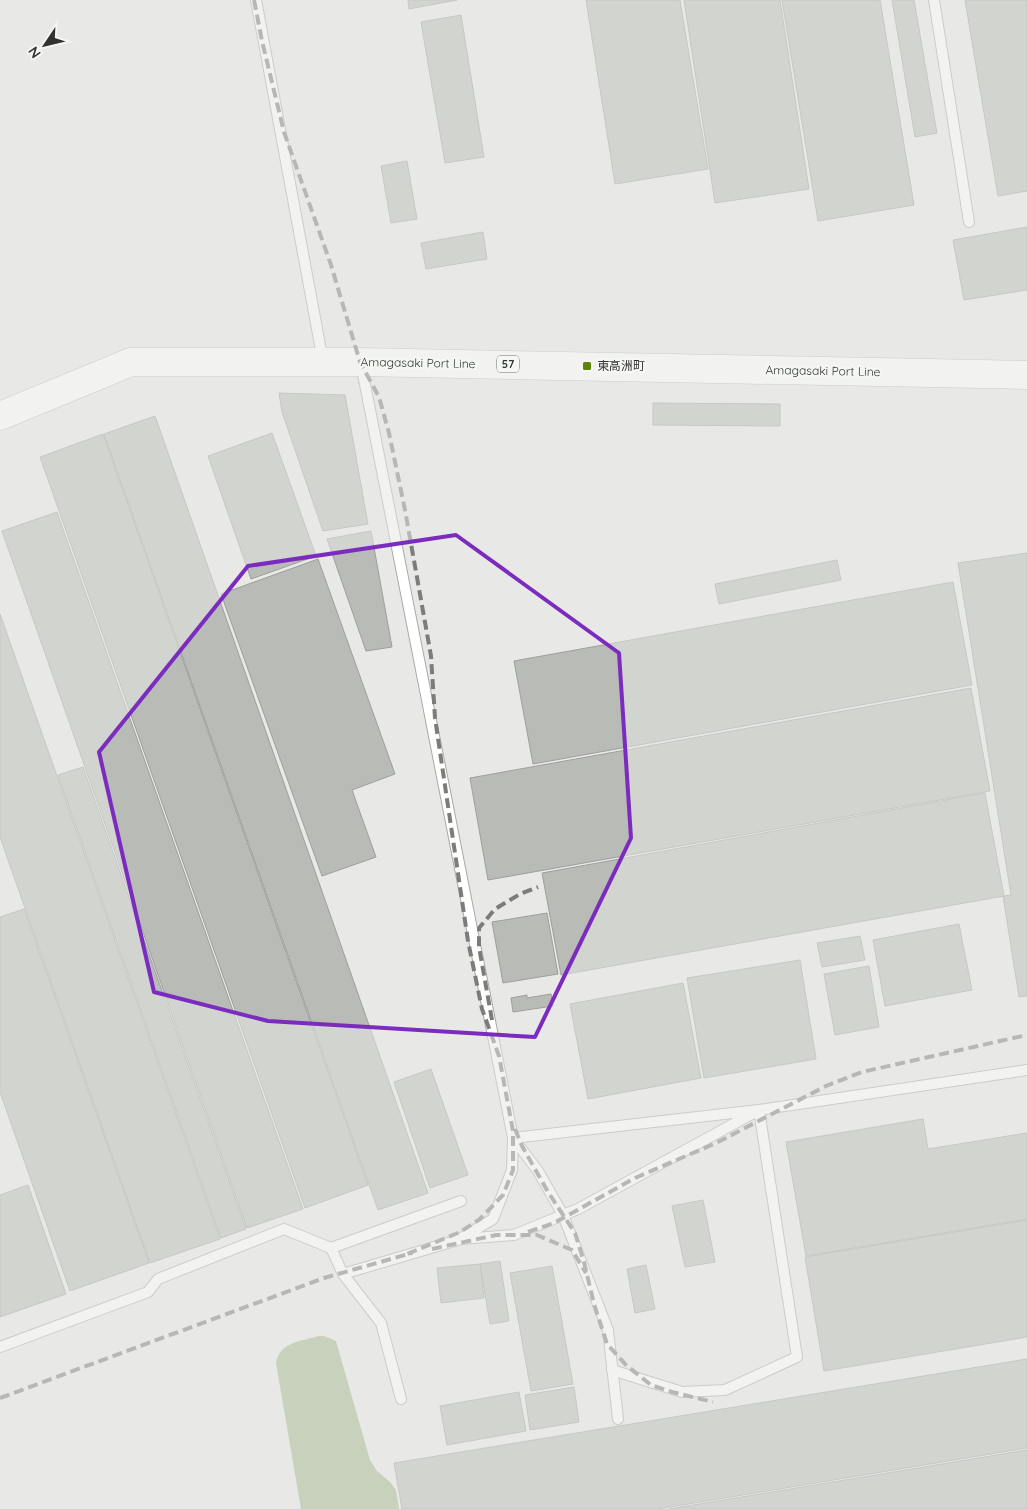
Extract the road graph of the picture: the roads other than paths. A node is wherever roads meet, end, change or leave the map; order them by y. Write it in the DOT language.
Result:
graph roads {
  1 [pos="256,0"];
  2 [pos="934,0"];
  3 [pos="969,222"];
  4 [pos="323,362"];
  5 [pos="360,362"];
  6 [pos="1027,375"];
  7 [pos="0,416"];
  8 [pos="1027,1070"];
  9 [pos="759,1110"];
  10 [pos="513,1138"];
  11 [pos="461,1201"];
  12 [pos="563,1215"];
  13 [pos="458,1240"];
  14 [pos="331,1248"];
  15 [pos="343,1274"];
  16 [pos="0,1347"];
  17 [pos="612,1370"];
  18 [pos="401,1399"];
  19 [pos="618,1419"];
  1 -- 4 [label="lane"];
  2 -- 3 [label="lane"];
  4 -- 5 [label="main road, Amagasaki Port Line / 57"];
  4 -- 7 [label="main road, Amagasaki Port Line / 57"];
  5 -- 6 [label="main road, Amagasaki Port Line / 57"];
  5 -- 10 [label="lane"];
  8 -- 9 [label="lane"];
  9 -- 10 [label="lane"];
  9 -- 12 [label="lane"];
  9 -- 17 [label="lane"];
  10 -- 12 [label="lane"];
  10 -- 13 [label="lane"];
  11 -- 14 [label="lane"];
  12 -- 13 [label="lane"];
  12 -- 17 [label="lane"];
  13 -- 15 [label="lane"];
  14 -- 15 [label="lane"];
  14 -- 16 [label="lane"];
  15 -- 18 [label="lane"];
  17 -- 19 [label="lane"];
}
